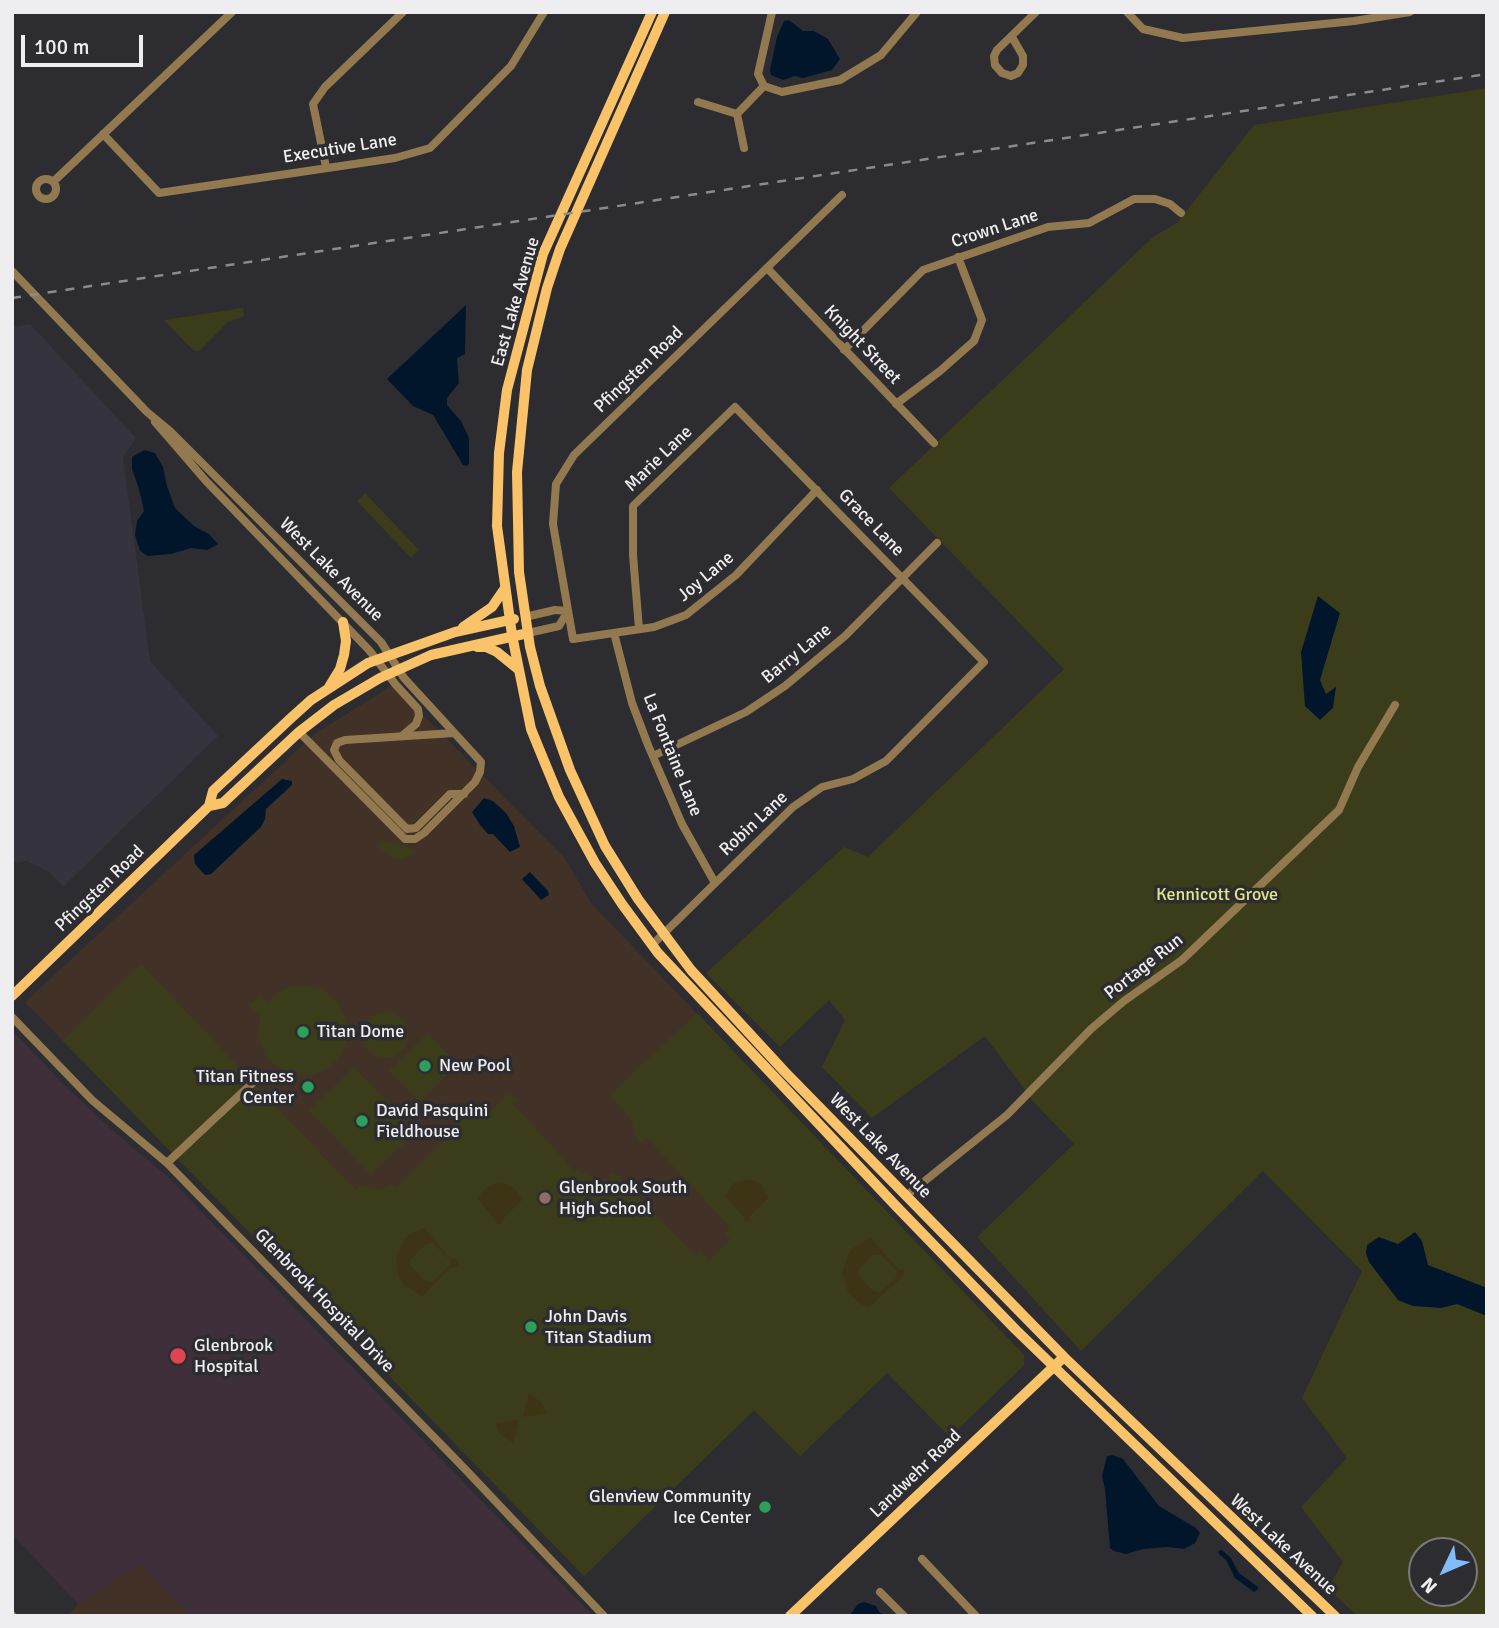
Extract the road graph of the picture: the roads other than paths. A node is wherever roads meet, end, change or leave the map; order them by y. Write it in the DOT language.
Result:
graph roads {
  1 [pos="232,12"];
  2 [pos="403,12"];
  3 [pos="544,12"];
  4 [pos="652,12"];
  5 [pos="665,12"];
  6 [pos="772,12"];
  7 [pos="917,12"];
  8 [pos="1036,12"];
  9 [pos="1127,12"];
  10 [pos="1409,12"];
  11 [pos="1353,17"];
  12 [pos="1012,37"];
  13 [pos="764,86"];
  14 [pos="698,102"];
  15 [pos="737,114"];
  16 [pos="103,134"];
  17 [pos="744,148"];
  18 [pos="326,167"];
  19 [pos="53,182"];
  20 [pos="842,195"];
  21 [pos="1181,213"];
  22 [pos="958,257"];
  23 [pos="767,268"];
  24 [pos="12,271"];
  25 [pos="844,350"];
  26 [pos="896,404"];
  27 [pos="735,407"];
  28 [pos="147,412"];
  29 [pos="934,443"];
  30 [pos="817,490"];
  31 [pos="937,543"];
  32 [pos="903,578"];
  33 [pos="505,588"];
  34 [pos="568,611"];
  35 [pos="525,617"];
  36 [pos="509,620"];
  37 [pos="343,622"];
  38 [pos="639,629"];
  39 [pos="455,632"];
  40 [pos="527,633"];
  41 [pos="614,633"];
  42 [pos="512,635"];
  43 [pos="463,646"];
  44 [pos="388,655"];
  45 [pos="376,660"];
  46 [pos="984,662"];
  47 [pos="518,669"];
  48 [pos="398,670"];
  49 [pos="387,674"];
  50 [pos="328,689"];
  51 [pos="1395,705"];
  52 [pos="299,732"];
  53 [pos="454,733"];
  54 [pos="403,735"];
  55 [pos="653,756"];
  56 [pos="464,794"];
  57 [pos="209,806"];
  58 [pos="715,883"];
  59 [pos="663,934"];
  60 [pos="652,945"];
  61 [pos="12,996"];
  62 [pos="12,1017"];
  63 [pos="261,1075"];
  64 [pos="167,1163"];
  65 [pos="906,1196"];
  66 [pos="1064,1357"];
  67 [pos="1053,1367"];
  68 [pos="922,1559"];
  69 [pos="880,1592"];
  70 [pos="974,1615"];
  71 [pos="604,1616"];
  72 [pos="790,1616"];
  73 [pos="904,1616"];
  74 [pos="1312,1616"];
  75 [pos="1335,1616"];
  1 -- 16 [label="street"];
  2 -- 18 [label="street"];
  3 -- 18 [label="street, Executive Lane"];
  4 -- 33 [label="main road, East Lake Avenue"];
  5 -- 35 [label="main road, East Lake Avenue"];
  6 -- 13 [label="street"];
  7 -- 13 [label="street"];
  8 -- 12 [label="street"];
  9 -- 11 [label="street"];
  10 -- 11 [label="street"];
  12 -- 12 [label="street"];
  13 -- 15 [label="street"];
  14 -- 15 [label="street"];
  15 -- 17 [label="street"];
  16 -- 18 [label="street, Executive Lane"];
  16 -- 19 [label="street"];
  20 -- 23 [label="street, Pfingsten Road"];
  21 -- 22 [label="street, Crown Lane"];
  22 -- 25 [label="street, Crown Lane"];
  22 -- 26 [label="street"];
  23 -- 25 [label="street, Knight Street"];
  23 -- 34 [label="street, Pfingsten Road"];
  24 -- 28 [label="street, West Lake Avenue"];
  25 -- 26 [label="street, Knight Street"];
  26 -- 29 [label="street, Knight Street"];
  27 -- 30 [label="street, Grace Lane"];
  27 -- 38 [label="street, Marie Lane"];
  28 -- 37 [label="street, West Lake Avenue"];
  28 -- 44 [label="street, West Lake Avenue"];
  30 -- 32 [label="street, Grace Lane"];
  30 -- 38 [label="street, Joy Lane"];
  31 -- 32 [label="street, Barry Lane"];
  32 -- 46 [label="street, Grace Lane"];
  32 -- 55 [label="street, Barry Lane"];
  33 -- 36 [label="main road, East Lake Avenue"];
  33 -- 39 [label="main road"];
  34 -- 35 [label="street, Pfingsten Road"];
  34 -- 40 [label="street, Pfingsten Road"];
  34 -- 41 [label="street, Joy Lane"];
  35 -- 36 [label="main road, Pfingsten Road"];
  35 -- 40 [label="main road, West Lake Avenue"];
  36 -- 39 [label="main road, Pfingsten Road"];
  36 -- 42 [label="main road, West Lake Avenue"];
  37 -- 45 [label="street, West Lake Avenue"];
  37 -- 50 [label="main road"];
  38 -- 41 [label="street, Joy Lane"];
  39 -- 44 [label="main road, Pfingsten Road"];
  40 -- 42 [label="main road, Pfingsten Road"];
  40 -- 59 [label="main road, West Lake Avenue"];
  41 -- 55 [label="street, La Fontaine Lane"];
  42 -- 43 [label="main road, Pfingsten Road"];
  42 -- 47 [label="main road, West Lake Avenue"];
  43 -- 47 [label="main road"];
  43 -- 48 [label="main road, Pfingsten Road"];
  44 -- 45 [label="main road, Pfingsten Road"];
  44 -- 48 [label="street, West Lake Avenue"];
  45 -- 49 [label="street, West Lake Avenue"];
  45 -- 50 [label="main road, Pfingsten Road"];
  46 -- 58 [label="street, Robin Lane"];
  47 -- 60 [label="main road, West Lake Avenue"];
  48 -- 49 [label="main road, Pfingsten Road"];
  48 -- 53 [label="street, West Lake Avenue"];
  49 -- 52 [label="main road, Pfingsten Road"];
  49 -- 54 [label="street, West Lake Avenue"];
  50 -- 57 [label="main road, Pfingsten Road"];
  51 -- 65 [label="street, Portage Run"];
  52 -- 56 [label="street"];
  52 -- 57 [label="main road, Pfingsten Road"];
  53 -- 54 [label="street"];
  53 -- 56 [label="street, West Lake Avenue"];
  54 -- 56 [label="street"];
  55 -- 58 [label="street, La Fontaine Lane"];
  57 -- 61 [label="main road, Pfingsten Road"];
  58 -- 59 [label="street, Robin Lane"];
  59 -- 60 [label="street, Robin Lane"];
  59 -- 65 [label="main road, West Lake Avenue"];
  60 -- 67 [label="main road, West Lake Avenue"];
  62 -- 64 [label="street, Glenbrook Hospital Drive"];
  63 -- 64 [label="street"];
  64 -- 71 [label="street, Glenbrook Hospital Drive"];
  65 -- 66 [label="main road, West Lake Avenue"];
  66 -- 67 [label="main road, Landwehr Road"];
  66 -- 75 [label="main road, West Lake Avenue"];
  67 -- 72 [label="main road, Landwehr Road"];
  67 -- 74 [label="main road, West Lake Avenue"];
  68 -- 70 [label="street"];
  69 -- 73 [label="street"];
}
